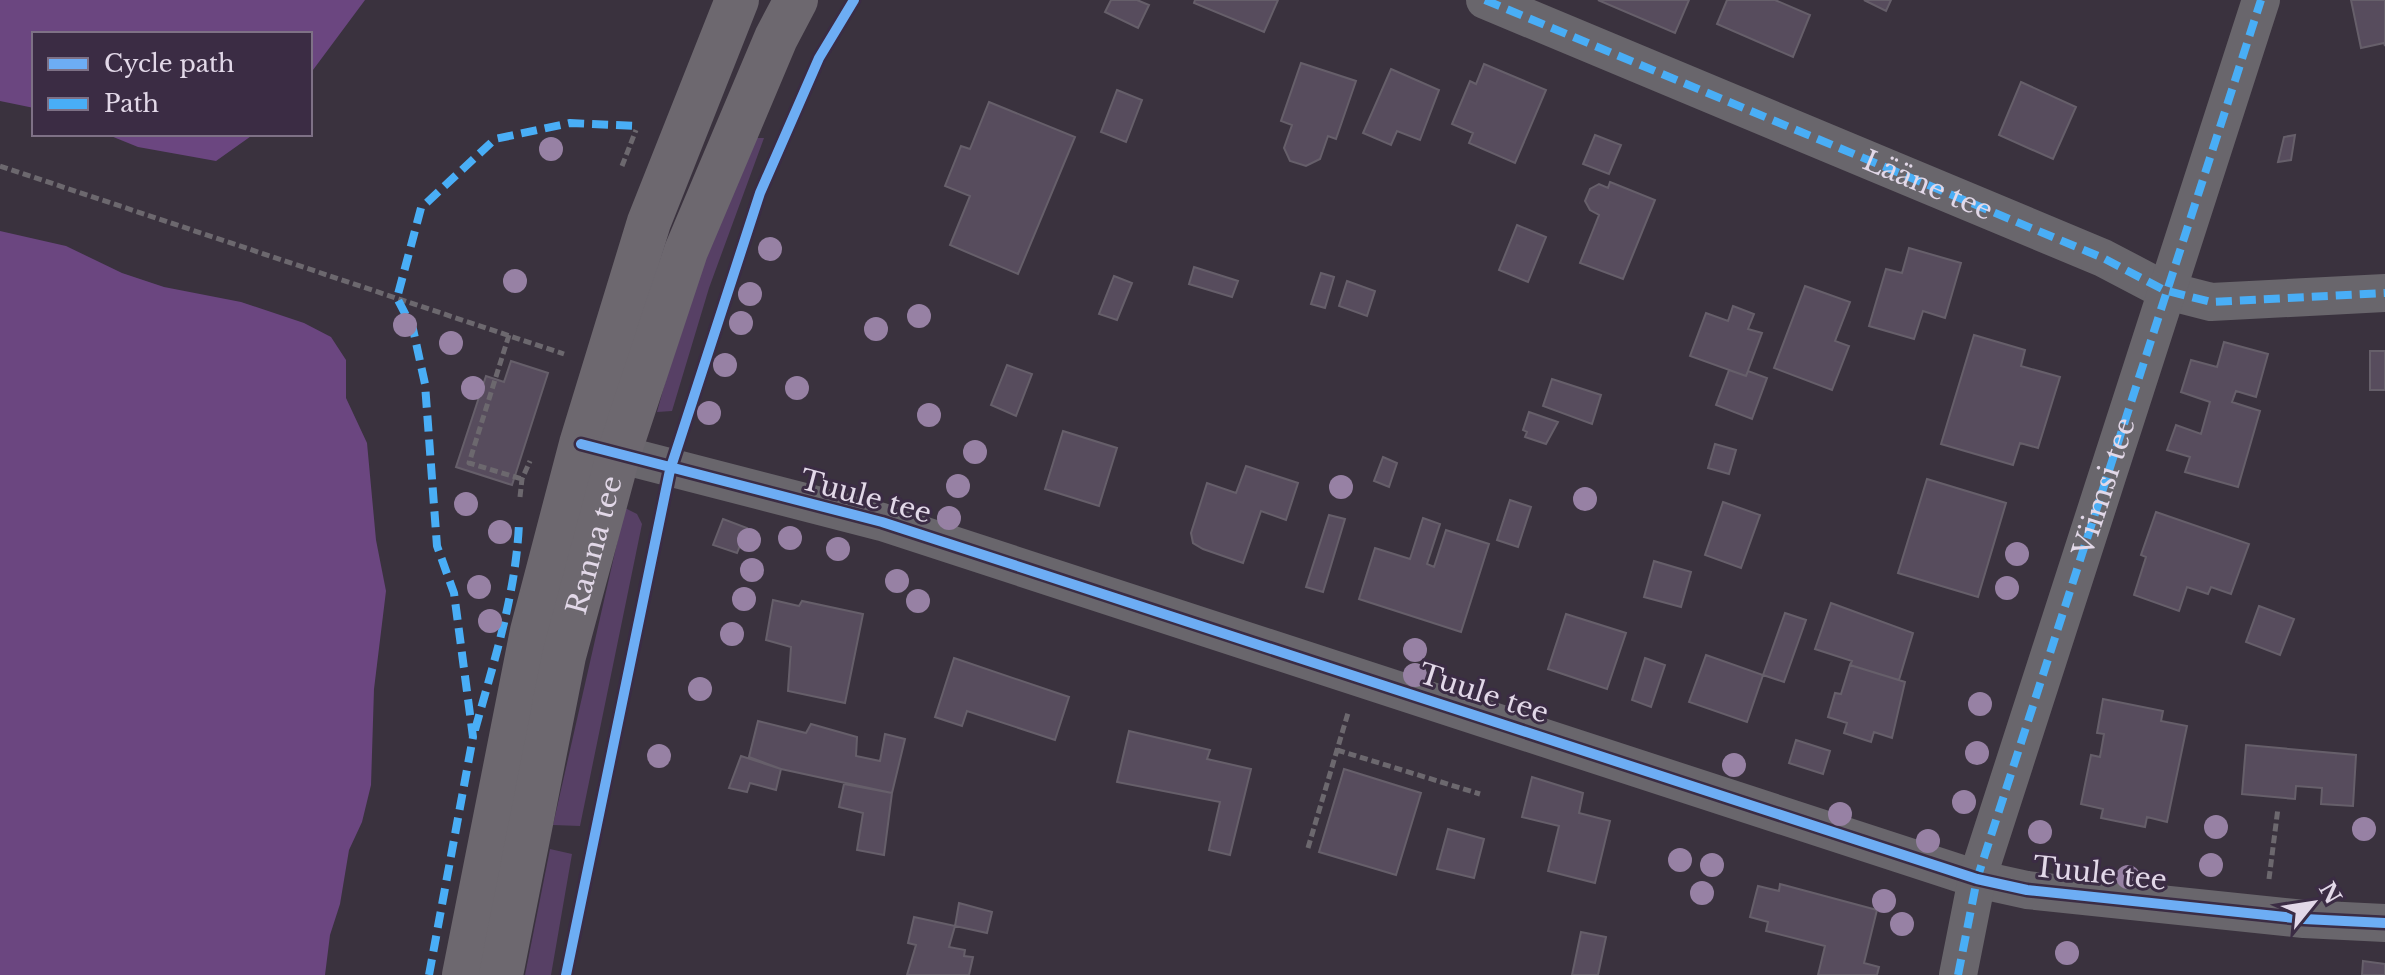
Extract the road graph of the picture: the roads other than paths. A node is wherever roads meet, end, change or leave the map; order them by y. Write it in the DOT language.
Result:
graph roads {
  1 [pos="737,0"];
  2 [pos="796,0"];
  3 [pos="1485,0"];
  4 [pos="2261,0"];
  5 [pos="2164,290"];
  6 [pos="2385,293"];
  7 [pos="600,450"];
  8 [pos="1977,879"];
  9 [pos="2385,923"];
  10 [pos="464,975"];
  11 [pos="501,975"];
  12 [pos="1958,975"];
  1 -- 7 [label="main road, Ranna tee"];
  2 -- 7 [label="main road, Ranna tee"];
  3 -- 5 [label="street, Lääne tee"];
  4 -- 5 [label="street, Viimsi tee"];
  5 -- 6 [label="street, Lääne tee"];
  5 -- 8 [label="street, Viimsi tee"];
  7 -- 8 [label="street, Tuule tee"];
  7 -- 10 [label="main road, Ranna tee"];
  7 -- 11 [label="main road, Ranna tee"];
  8 -- 9 [label="street, Tuule tee"];
  8 -- 12 [label="street, Viimsi tee"];
}
